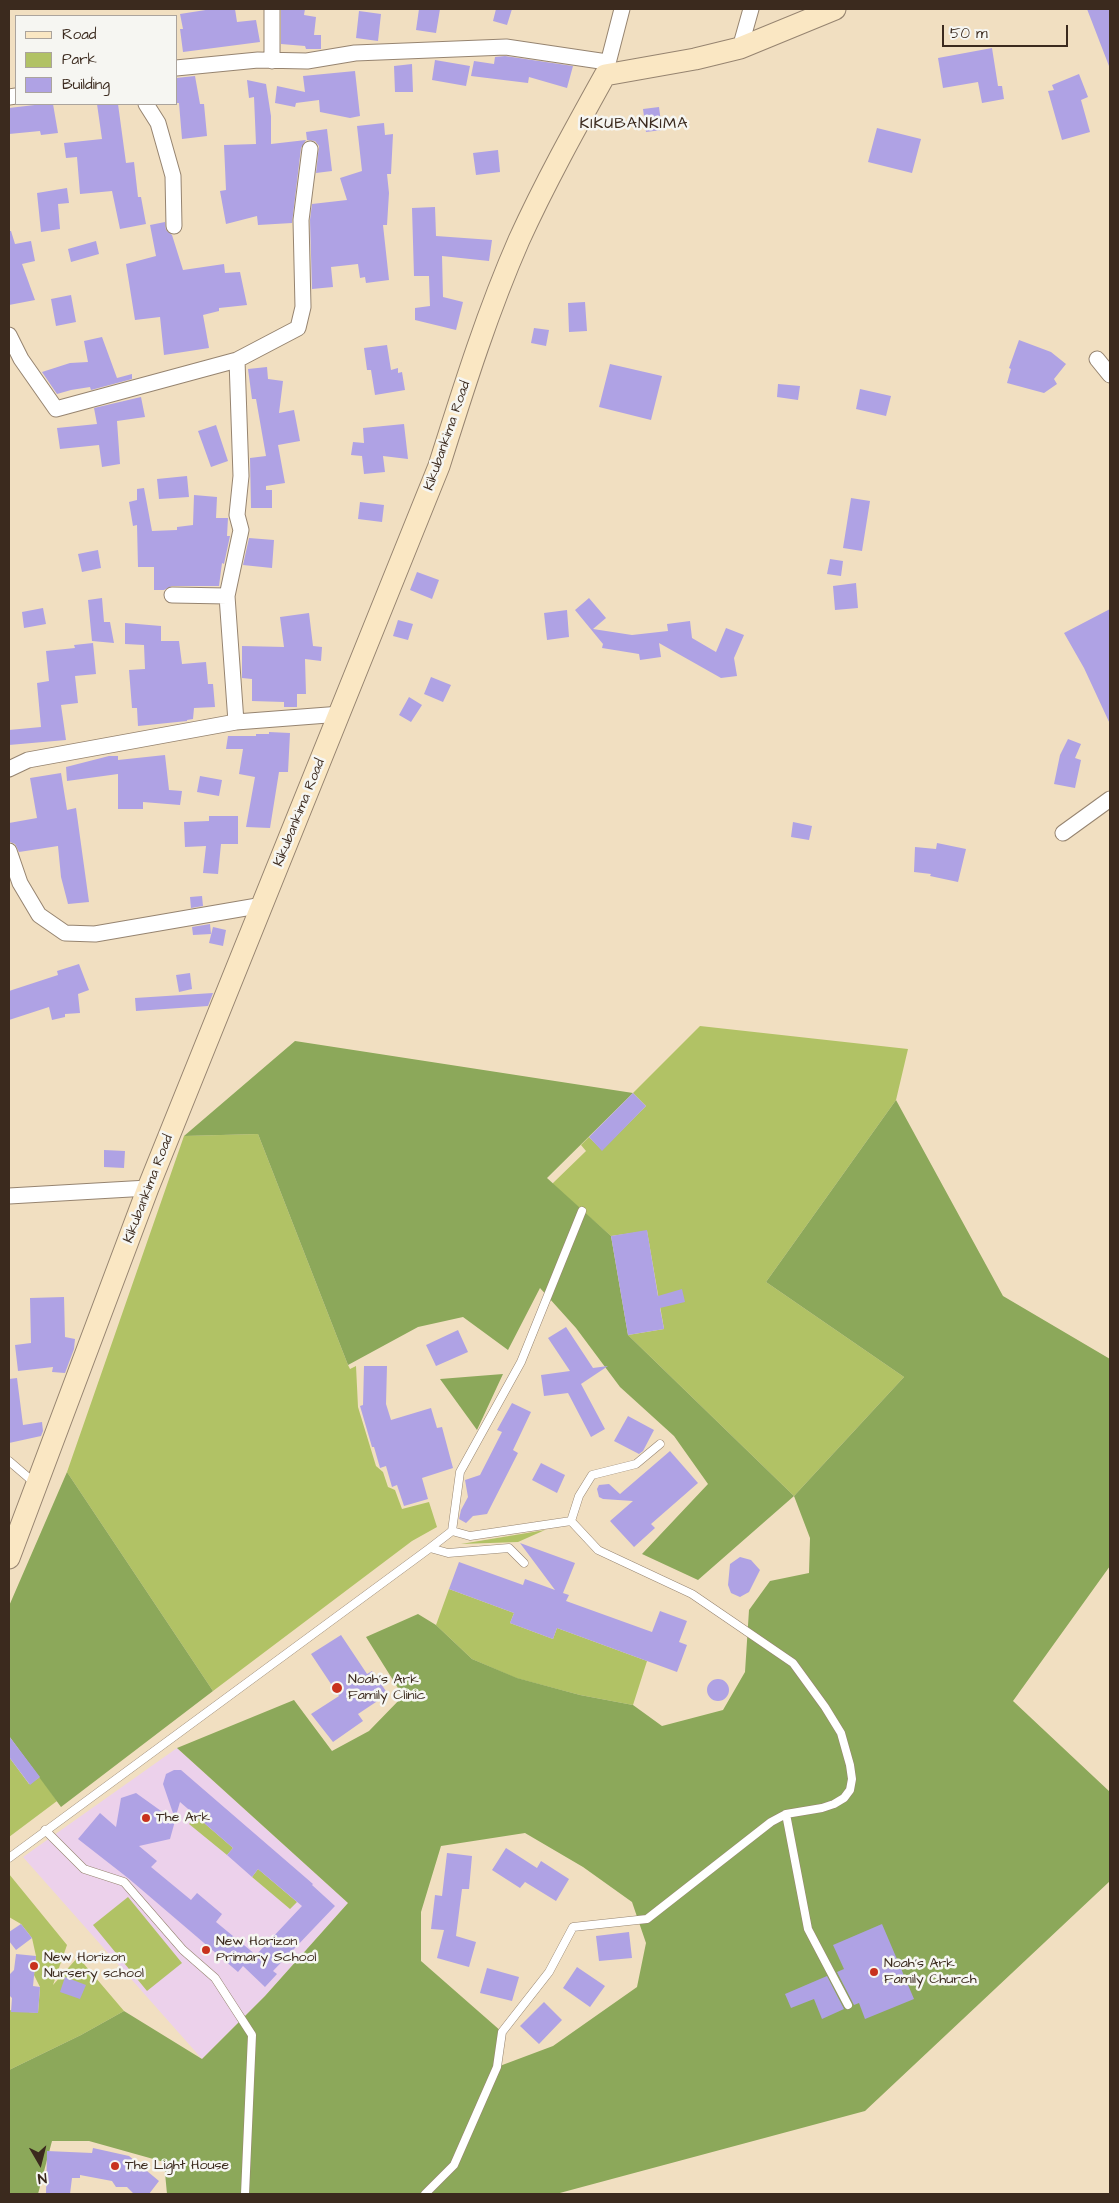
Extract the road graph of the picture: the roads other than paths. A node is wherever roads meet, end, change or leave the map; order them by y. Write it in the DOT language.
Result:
graph roads {
  1 [pos="272,9"];
  2 [pos="622,9"];
  3 [pos="751,9"];
  4 [pos="835,9"];
  5 [pos="740,48"];
  6 [pos="272,61"];
  7 [pos="178,68"];
  8 [pos="606,68"];
  9 [pos="147,105"];
  10 [pos="310,148"];
  11 [pos="174,226"];
  12 [pos="9,335"];
  13 [pos="1097,359"];
  14 [pos="237,360"];
  15 [pos="15,362"];
  16 [pos="1110,374"];
  17 [pos="172,595"];
  18 [pos="227,596"];
  19 [pos="341,714"];
  20 [pos="236,722"];
  21 [pos="9,769"];
  22 [pos="1110,800"];
  23 [pos="1062,833"];
  24 [pos="9,850"];
  25 [pos="262,905"];
  26 [pos="148,1188"];
  27 [pos="9,1196"];
  28 [pos="582,1211"];
  29 [pos="660,1444"];
  30 [pos="9,1461"];
  31 [pos="38,1481"];
  32 [pos="571,1521"];
  33 [pos="452,1531"];
  34 [pos="430,1548"];
  35 [pos="9,1558"];
  36 [pos="524,1563"];
  37 [pos="786,1814"];
  38 [pos="45,1830"];
  39 [pos="9,1858"];
  40 [pos="848,2005"];
  41 [pos="245,2194"];
  42 [pos="425,2194"];
  1 -- 6 [label="street"];
  2 -- 8 [label="street"];
  3 -- 5 [label="street"];
  4 -- 5 [label="street"];
  5 -- 8 [label="street"];
  6 -- 7 [label="street"];
  6 -- 8 [label="street"];
  8 -- 19 [label="street, Kikubankima Road"];
  9 -- 11 [label="street"];
  10 -- 14 [label="street"];
  12 -- 15 [label="street"];
  13 -- 16 [label="street"];
  14 -- 15 [label="street"];
  14 -- 18 [label="street"];
  17 -- 18 [label="street"];
  18 -- 20 [label="street"];
  19 -- 20 [label="street"];
  19 -- 25 [label="street, Kikubankima Road"];
  20 -- 21 [label="street"];
  22 -- 23 [label="street"];
  24 -- 25 [label="street"];
  25 -- 26 [label="street, Kikubankima Road"];
  26 -- 27 [label="street"];
  26 -- 31 [label="street, Kikubankima Road"];
  28 -- 33 [label="lane"];
  29 -- 32 [label="lane"];
  30 -- 31 [label="lane"];
  31 -- 35 [label="street, Kikubankima Road"];
  32 -- 33 [label="lane"];
  32 -- 37 [label="lane"];
  33 -- 34 [label="lane"];
  34 -- 36 [label="lane"];
  34 -- 38 [label="lane"];
  37 -- 40 [label="lane"];
  37 -- 42 [label="lane"];
  38 -- 39 [label="lane"];
  38 -- 41 [label="lane"];
}
